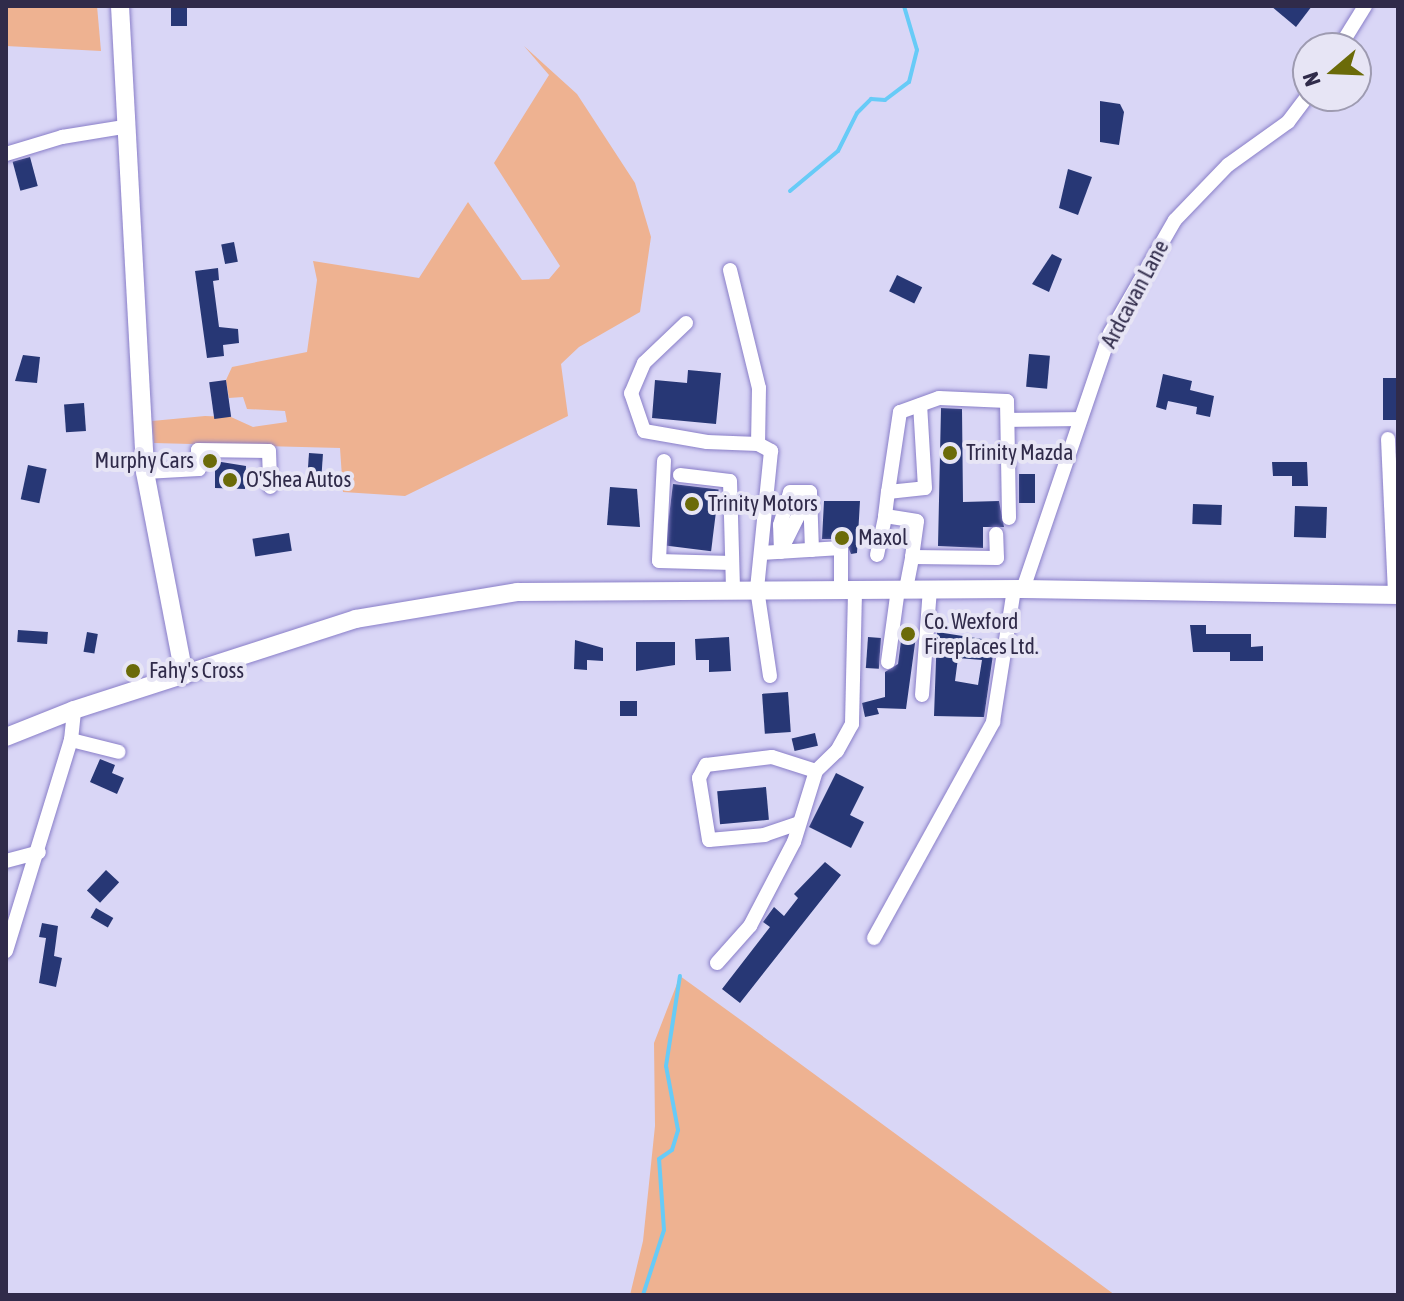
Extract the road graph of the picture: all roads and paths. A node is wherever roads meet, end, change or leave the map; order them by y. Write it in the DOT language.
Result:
graph roads {
  1 [pos="120,6"];
  2 [pos="1365,6"];
  3 [pos="1349,32"];
  4 [pos="1295,112"];
  5 [pos="124,127"];
  6 [pos="6,154"];
  7 [pos="730,270"];
  8 [pos="686,323"];
  9 [pos="920,405"];
  10 [pos="1078,419"];
  11 [pos="1008,420"];
  12 [pos="1388,439"];
  13 [pos="758,444"];
  14 [pos="664,461"];
  15 [pos="145,472"];
  16 [pos="680,475"];
  17 [pos="270,487"];
  18 [pos="888,492"];
  19 [pos="885,516"];
  20 [pos="1009,518"];
  21 [pos="996,534"];
  22 [pos="812,550"];
  23 [pos="781,552"];
  24 [pos="761,553"];
  25 [pos="877,555"];
  26 [pos="912,557"];
  27 [pos="732,563"];
  28 [pos="733,589"];
  29 [pos="757,589"];
  30 [pos="848,589"];
  31 [pos="902,589"];
  32 [pos="930,589"];
  33 [pos="1018,589"];
  34 [pos="1397,595"];
  35 [pos="888,662"];
  36 [pos="184,675"];
  37 [pos="770,676"];
  38 [pos="922,695"];
  39 [pos="74,710"];
  40 [pos="6,737"];
  41 [pos="71,740"];
  42 [pos="119,752"];
  43 [pos="816,771"];
  44 [pos="799,823"];
  45 [pos="39,852"];
  46 [pos="6,861"];
  47 [pos="8,935"];
  48 [pos="874,938"];
  49 [pos="6,951"];
  50 [pos="717,963"];
  1 -- 5 [label="main road"];
  2 -- 3 [label="street"];
  4 -- 10 [label="street, Ardcavan Lane"];
  5 -- 6 [label="street"];
  5 -- 15 [label="main road"];
  7 -- 13 [label="street"];
  8 -- 13 [label="street"];
  9 -- 11 [label="street"];
  9 -- 18 [label="street"];
  9 -- 18 [label="street"];
  10 -- 11 [label="street"];
  10 -- 33 [label="street, Ardcavan Lane"];
  11 -- 20 [label="street"];
  12 -- 34 [label="street"];
  13 -- 24 [label="street"];
  14 -- 27 [label="street"];
  15 -- 17 [label="street"];
  15 -- 36 [label="main road"];
  16 -- 27 [label="street"];
  18 -- 19 [label="street"];
  19 -- 25 [label="street"];
  19 -- 26 [label="street"];
  21 -- 26 [label="street"];
  22 -- 23 [label="street"];
  22 -- 23 [label="street"];
  22 -- 30 [label="street"];
  23 -- 24 [label="street"];
  24 -- 29 [label="street"];
  26 -- 31 [label="street"];
  27 -- 28 [label="street"];
  28 -- 29 [label="main road"];
  28 -- 36 [label="main road"];
  29 -- 30 [label="main road"];
  29 -- 37 [label="street"];
  30 -- 31 [label="main road"];
  30 -- 43 [label="street"];
  31 -- 32 [label="main road"];
  31 -- 35 [label="street"];
  32 -- 33 [label="main road"];
  32 -- 38 [label="street"];
  33 -- 34 [label="main road"];
  33 -- 48 [label="street, Ardcavan Lane"];
  36 -- 39 [label="main road"];
  39 -- 40 [label="main road"];
  39 -- 41 [label="street"];
  41 -- 42 [label="street"];
  41 -- 45 [label="street"];
  43 -- 44 [label="street"];
  43 -- 44 [label="street"];
  44 -- 50 [label="street"];
  45 -- 46 [label="street"];
  45 -- 47 [label="street"];
  47 -- 49 [label="street"];
}
